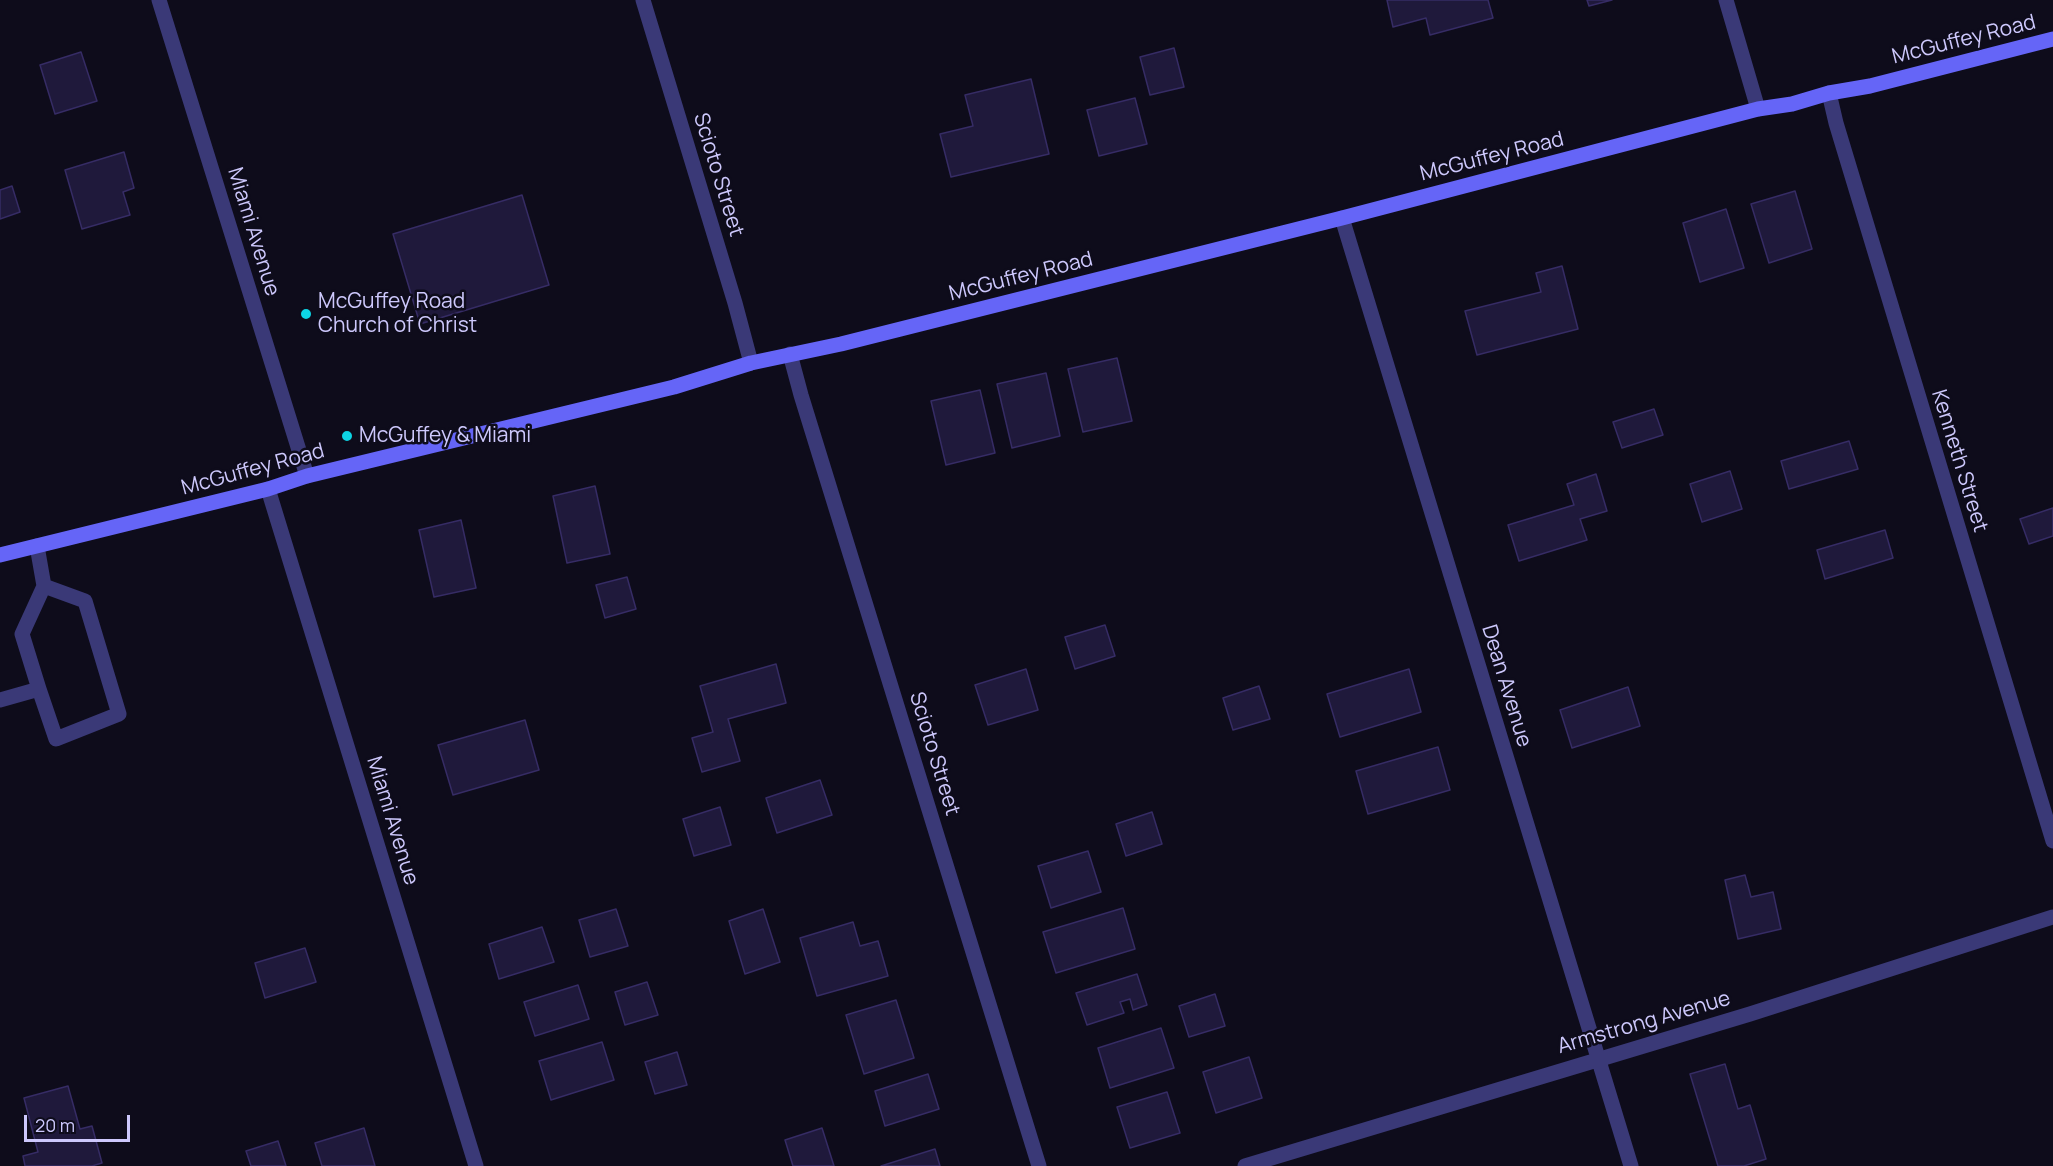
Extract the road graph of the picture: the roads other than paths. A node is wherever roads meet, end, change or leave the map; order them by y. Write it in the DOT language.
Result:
graph roads {
  1 [pos="159,0"];
  2 [pos="643,0"];
  3 [pos="1726,0"];
  4 [pos="2053,39"];
  5 [pos="1828,93"];
  6 [pos="1758,109"];
  7 [pos="1342,218"];
  8 [pos="790,354"];
  9 [pos="751,363"];
  10 [pos="307,476"];
  11 [pos="268,489"];
  12 [pos="37,546"];
  13 [pos="0,555"];
  14 [pos="44,586"];
  15 [pos="39,689"];
  16 [pos="0,700"];
  17 [pos="2053,841"];
  18 [pos="2053,917"];
  19 [pos="1598,1059"];
  20 [pos="476,1166"];
  21 [pos="1039,1166"];
  22 [pos="1245,1166"];
  23 [pos="1632,1166"];
  1 -- 10 [label="street, Miami Avenue"];
  2 -- 9 [label="street, Scioto Street"];
  3 -- 6 [label="street"];
  4 -- 5 [label="street, McGuffey Road"];
  5 -- 6 [label="street, McGuffey Road"];
  5 -- 17 [label="street, Kenneth Street"];
  6 -- 7 [label="street, McGuffey Road"];
  7 -- 8 [label="street, McGuffey Road"];
  7 -- 19 [label="street, Dean Avenue"];
  8 -- 9 [label="street, McGuffey Road"];
  8 -- 21 [label="street, Scioto Street"];
  9 -- 10 [label="street, McGuffey Road"];
  10 -- 11 [label="street, McGuffey Road"];
  11 -- 12 [label="street, McGuffey Road"];
  11 -- 20 [label="street, Miami Avenue"];
  12 -- 13 [label="street, McGuffey Road"];
  12 -- 14 [label="street"];
  14 -- 15 [label="street"];
  14 -- 15 [label="street"];
  15 -- 16 [label="street"];
  18 -- 19 [label="street, Armstrong Avenue"];
  19 -- 22 [label="street, Armstrong Avenue"];
  19 -- 23 [label="street, Dean Avenue"];
}
